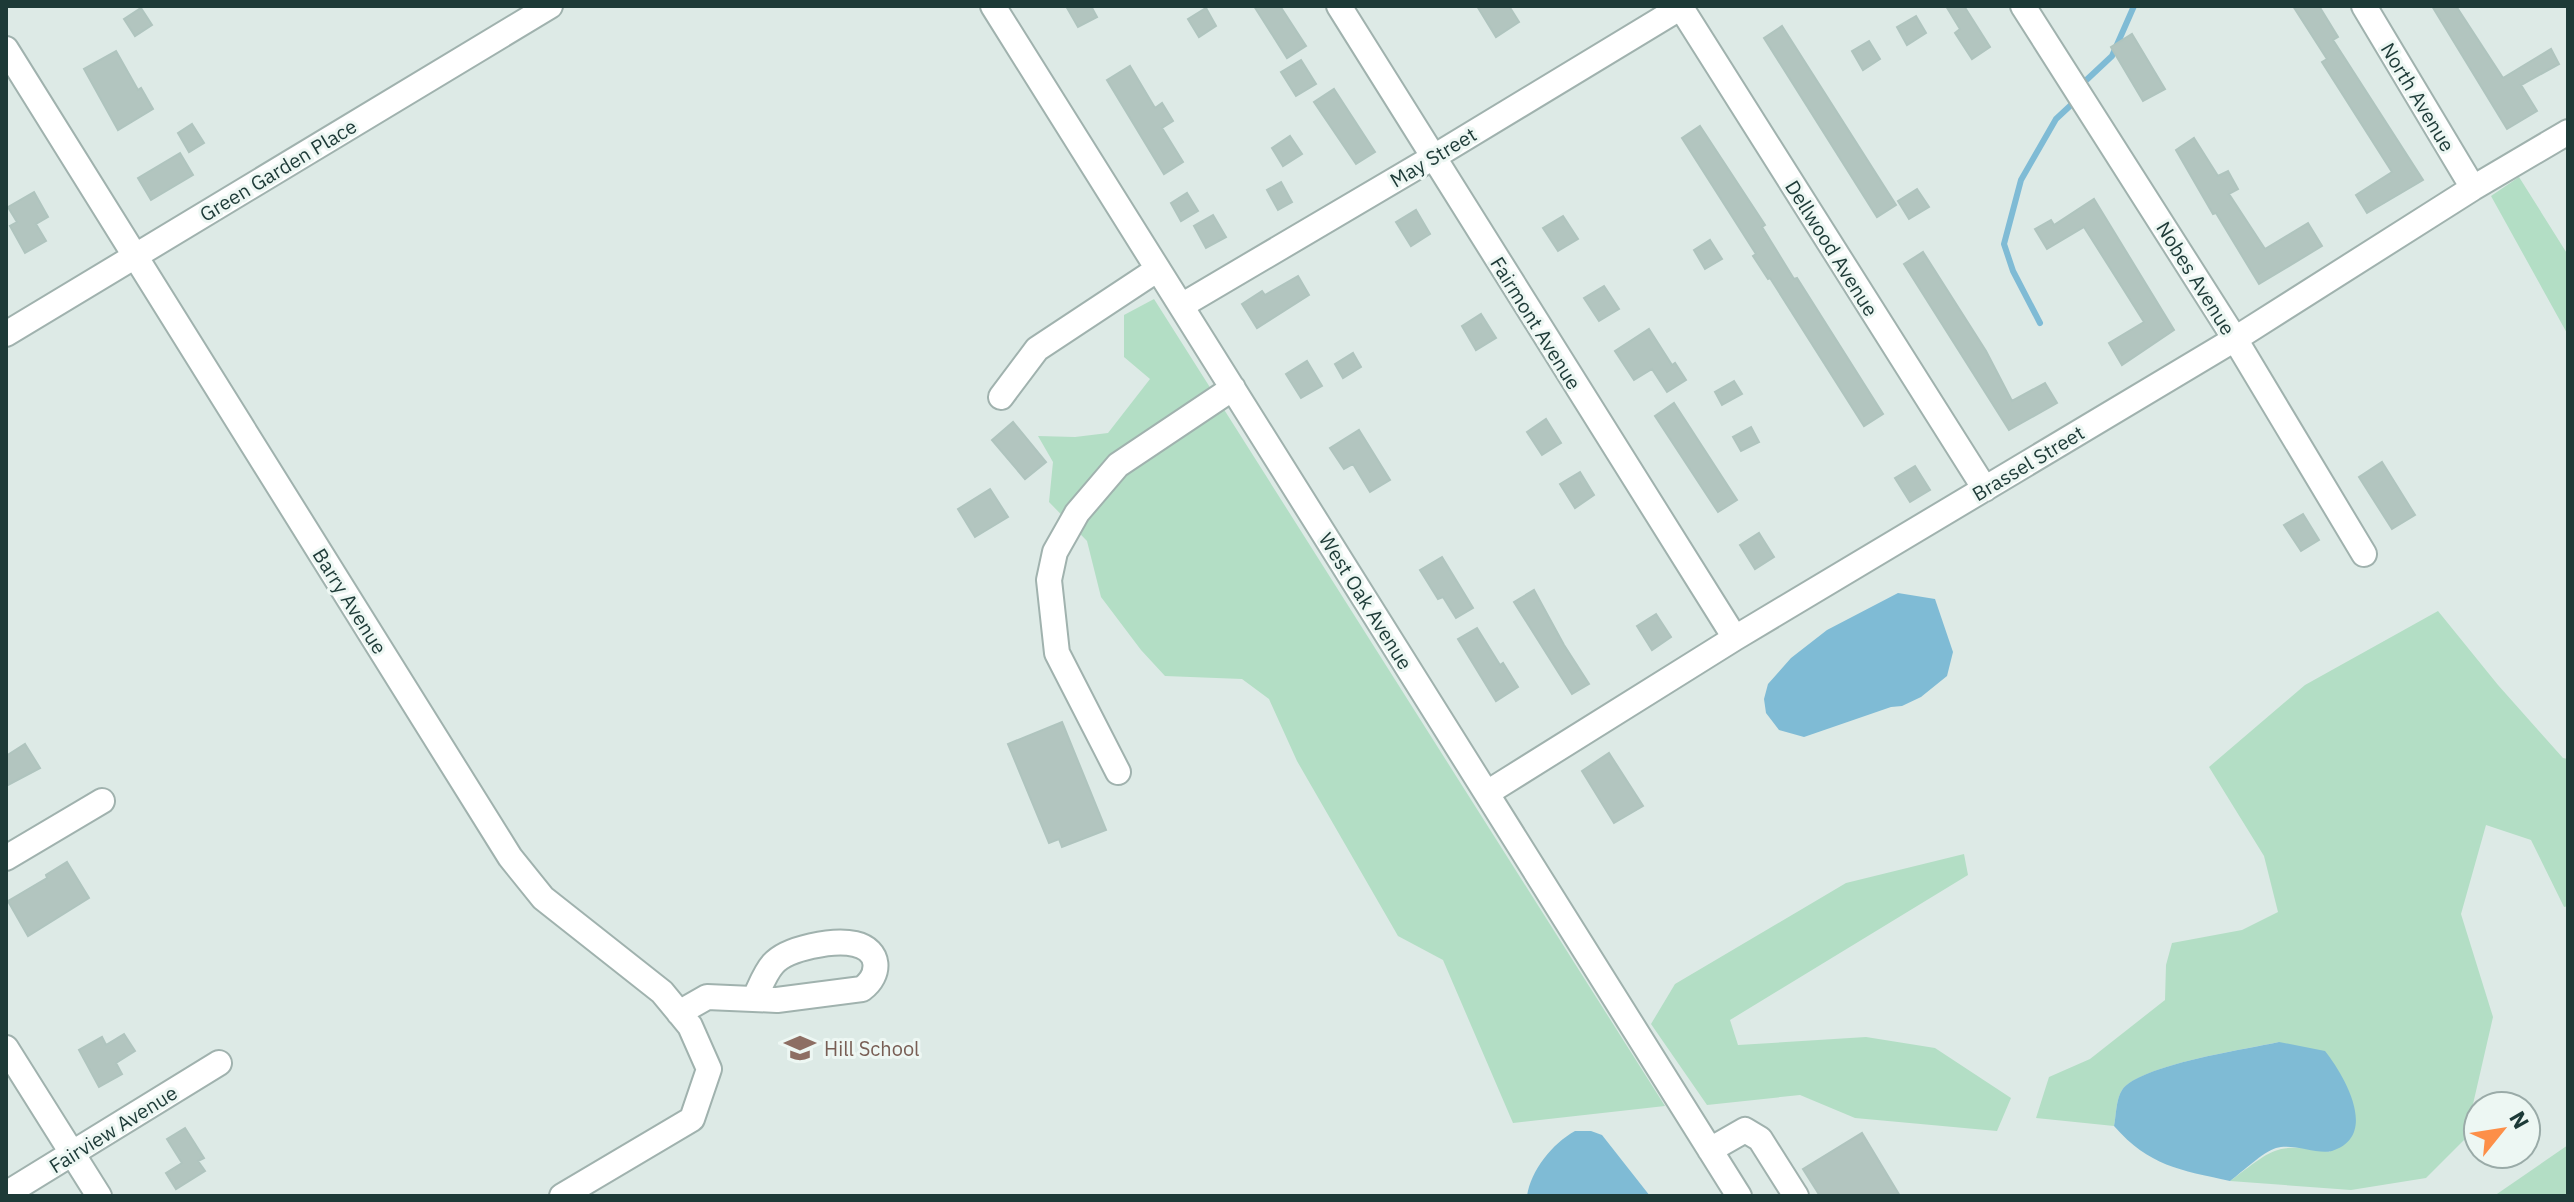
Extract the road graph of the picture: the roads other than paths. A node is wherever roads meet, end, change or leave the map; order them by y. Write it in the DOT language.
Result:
graph roads {
  1 [pos="550,6"];
  2 [pos="993,6"];
  3 [pos="1339,6"];
  4 [pos="1681,6"];
  5 [pos="2023,6"];
  6 [pos="2364,6"];
  7 [pos="6,49"];
  8 [pos="2568,132"];
  9 [pos="1432,158"];
  10 [pos="2473,188"];
  11 [pos="135,256"];
  12 [pos="1158,269"];
  13 [pos="1181,306"];
  14 [pos="6,334"];
  15 [pos="2235,339"];
  16 [pos="1233,388"];
  17 [pos="1001,397"];
  18 [pos="1985,489"];
  19 [pos="2364,554"];
  20 [pos="1735,638"];
  21 [pos="1118,772"];
  22 [pos="1487,793"];
  23 [pos="102,801"];
  24 [pos="6,858"];
  25 [pos="755,997"];
  26 [pos="679,1013"];
  27 [pos="6,1048"];
  28 [pos="219,1063"];
  29 [pos="1710,1150"];
  30 [pos="73,1154"];
  31 [pos="6,1194"];
  32 [pos="99,1196"];
  33 [pos="562,1196"];
  34 [pos="1739,1196"];
  35 [pos="1796,1196"];
  1 -- 11 [label="street, Green Garden Place"];
  2 -- 12 [label="street, West Oak Avenue"];
  3 -- 9 [label="street, Fairmont Avenue"];
  4 -- 9 [label="street, May Street"];
  4 -- 18 [label="street, Dellwood Avenue"];
  5 -- 15 [label="street, Nobes Avenue"];
  6 -- 10 [label="street, North Avenue"];
  7 -- 11 [label="street, Barry Avenue"];
  8 -- 10 [label="street, Brassel Street"];
  9 -- 13 [label="street, May Street"];
  9 -- 20 [label="street, Fairmont Avenue"];
  10 -- 15 [label="street, Brassel Street"];
  11 -- 14 [label="street, Green Garden Place"];
  11 -- 26 [label="street, Barry Avenue"];
  12 -- 13 [label="street, West Oak Avenue"];
  12 -- 17 [label="street"];
  13 -- 16 [label="street, West Oak Avenue"];
  15 -- 18 [label="street, Brassel Street"];
  15 -- 19 [label="street, Nobes Avenue"];
  16 -- 21 [label="street"];
  16 -- 22 [label="street, West Oak Avenue"];
  18 -- 20 [label="street, Brassel Street"];
  20 -- 22 [label="street, Brassel Street"];
  22 -- 29 [label="street, West Oak Avenue"];
  23 -- 24 [label="street"];
  25 -- 26 [label="street"];
  26 -- 33 [label="street, Barry Avenue"];
  27 -- 30 [label="street"];
  28 -- 30 [label="street, Fairview Avenue"];
  29 -- 34 [label="street, West Oak Avenue"];
  29 -- 35 [label="street"];
  30 -- 31 [label="street, Fairview Avenue"];
  30 -- 32 [label="street"];
}
